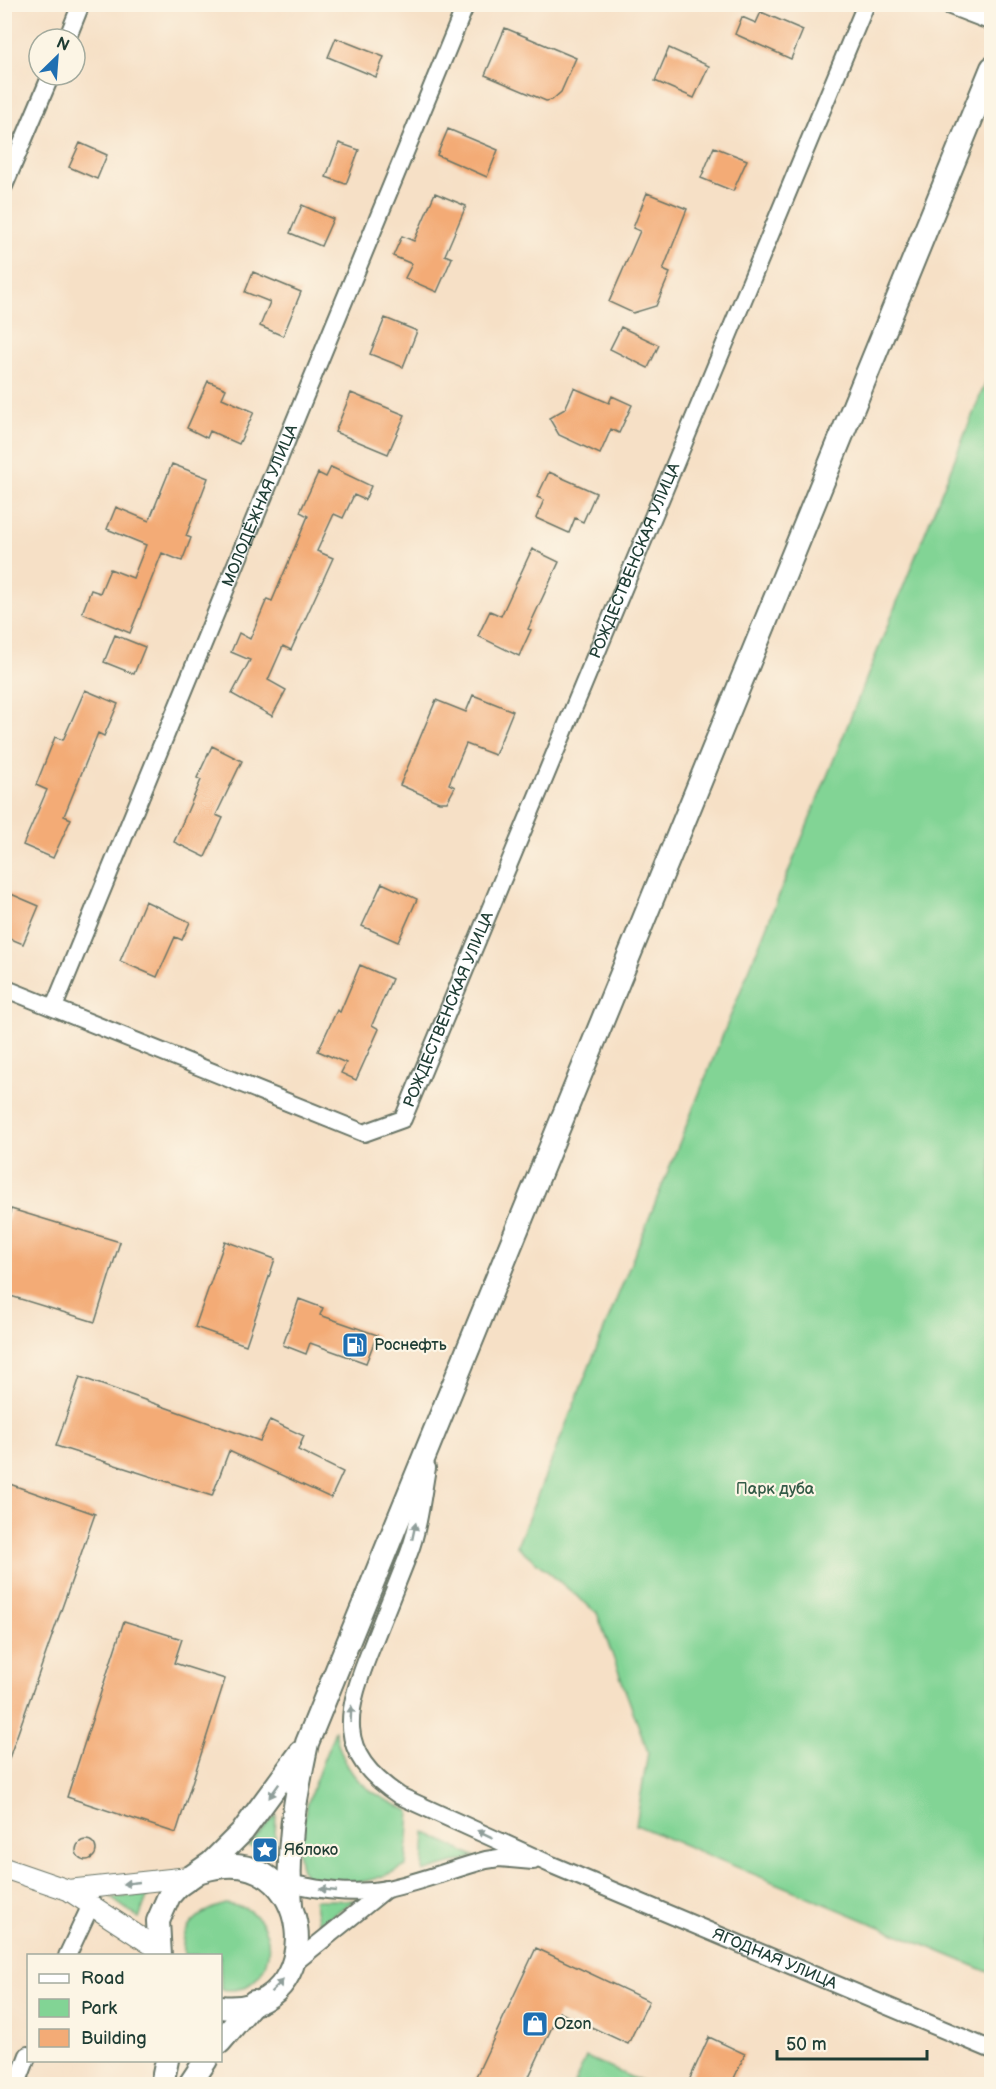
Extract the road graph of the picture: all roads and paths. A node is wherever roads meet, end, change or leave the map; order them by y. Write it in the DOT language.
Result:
graph roads {
  1 [pos="81,4"];
  2 [pos="466,4"];
  3 [pos="866,4"];
  4 [pos="945,4"];
  5 [pos="992,21"];
  6 [pos="72,27"];
  7 [pos="992,68"];
  8 [pos="46,87"];
  9 [pos="4,186"];
  10 [pos="4,988"];
  11 [pos="54,1007"];
  12 [pos="436,1426"];
  13 [pos="307,1743"];
  14 [pos="558,1867"];
  15 [pos="4,1868"];
  16 [pos="194,1874"];
  17 [pos="386,1889"];
  18 [pos="68,1890"];
  19 [pos="290,1894"];
  20 [pos="91,1905"];
  21 [pos="159,1952"];
  22 [pos="68,1954"];
  23 [pos="293,1964"];
  24 [pos="254,2002"];
  25 [pos="222,2007"];
  26 [pos="222,2040"];
  27 [pos="992,2050"];
  28 [pos="27,2058"];
  29 [pos="167,2062"];
  30 [pos="205,2062"];
  31 [pos="17,2085"];
  32 [pos="162,2085"];
  33 [pos="190,2085"];
  1 -- 6 [label="street"];
  2 -- 11 [label="street, МОЛОДЁЖНАЯ УЛИЦА"];
  3 -- 11 [label="street, РОЖДЕСТВЕНСКАЯ УЛИЦА"];
  4 -- 5 [label="street"];
  7 -- 12 [label="main road"];
  8 -- 9 [label="street"];
  10 -- 11 [label="street"];
  12 -- 13 [label="main road"];
  14 -- 12 [label="street, one-way"];
  13 -- 16 [label="main road, one-way"];
  13 -- 19 [label="main road"];
  14 -- 17 [label="street"];
  14 -- 27 [label="street, ЯГОДНАЯ УЛИЦА"];
  15 -- 18 [label="street"];
  16 -- 18 [label="street, one-way"];
  16 -- 19 [label="main road"];
  16 -- 21 [label="main road"];
  17 -- 19 [label="street, one-way"];
  17 -- 23 [label="street"];
  18 -- 20 [label="street"];
  19 -- 23 [label="main road"];
  20 -- 21 [label="street"];
  20 -- 22 [label="street"];
  24 -- 23 [label="main road, one-way"];
  24 -- 25 [label="main road"];
  24 -- 26 [label="main road"];
  28 -- 31 [label="street"];
  29 -- 32 [label="main road"];
  30 -- 33 [label="main road"];
}
